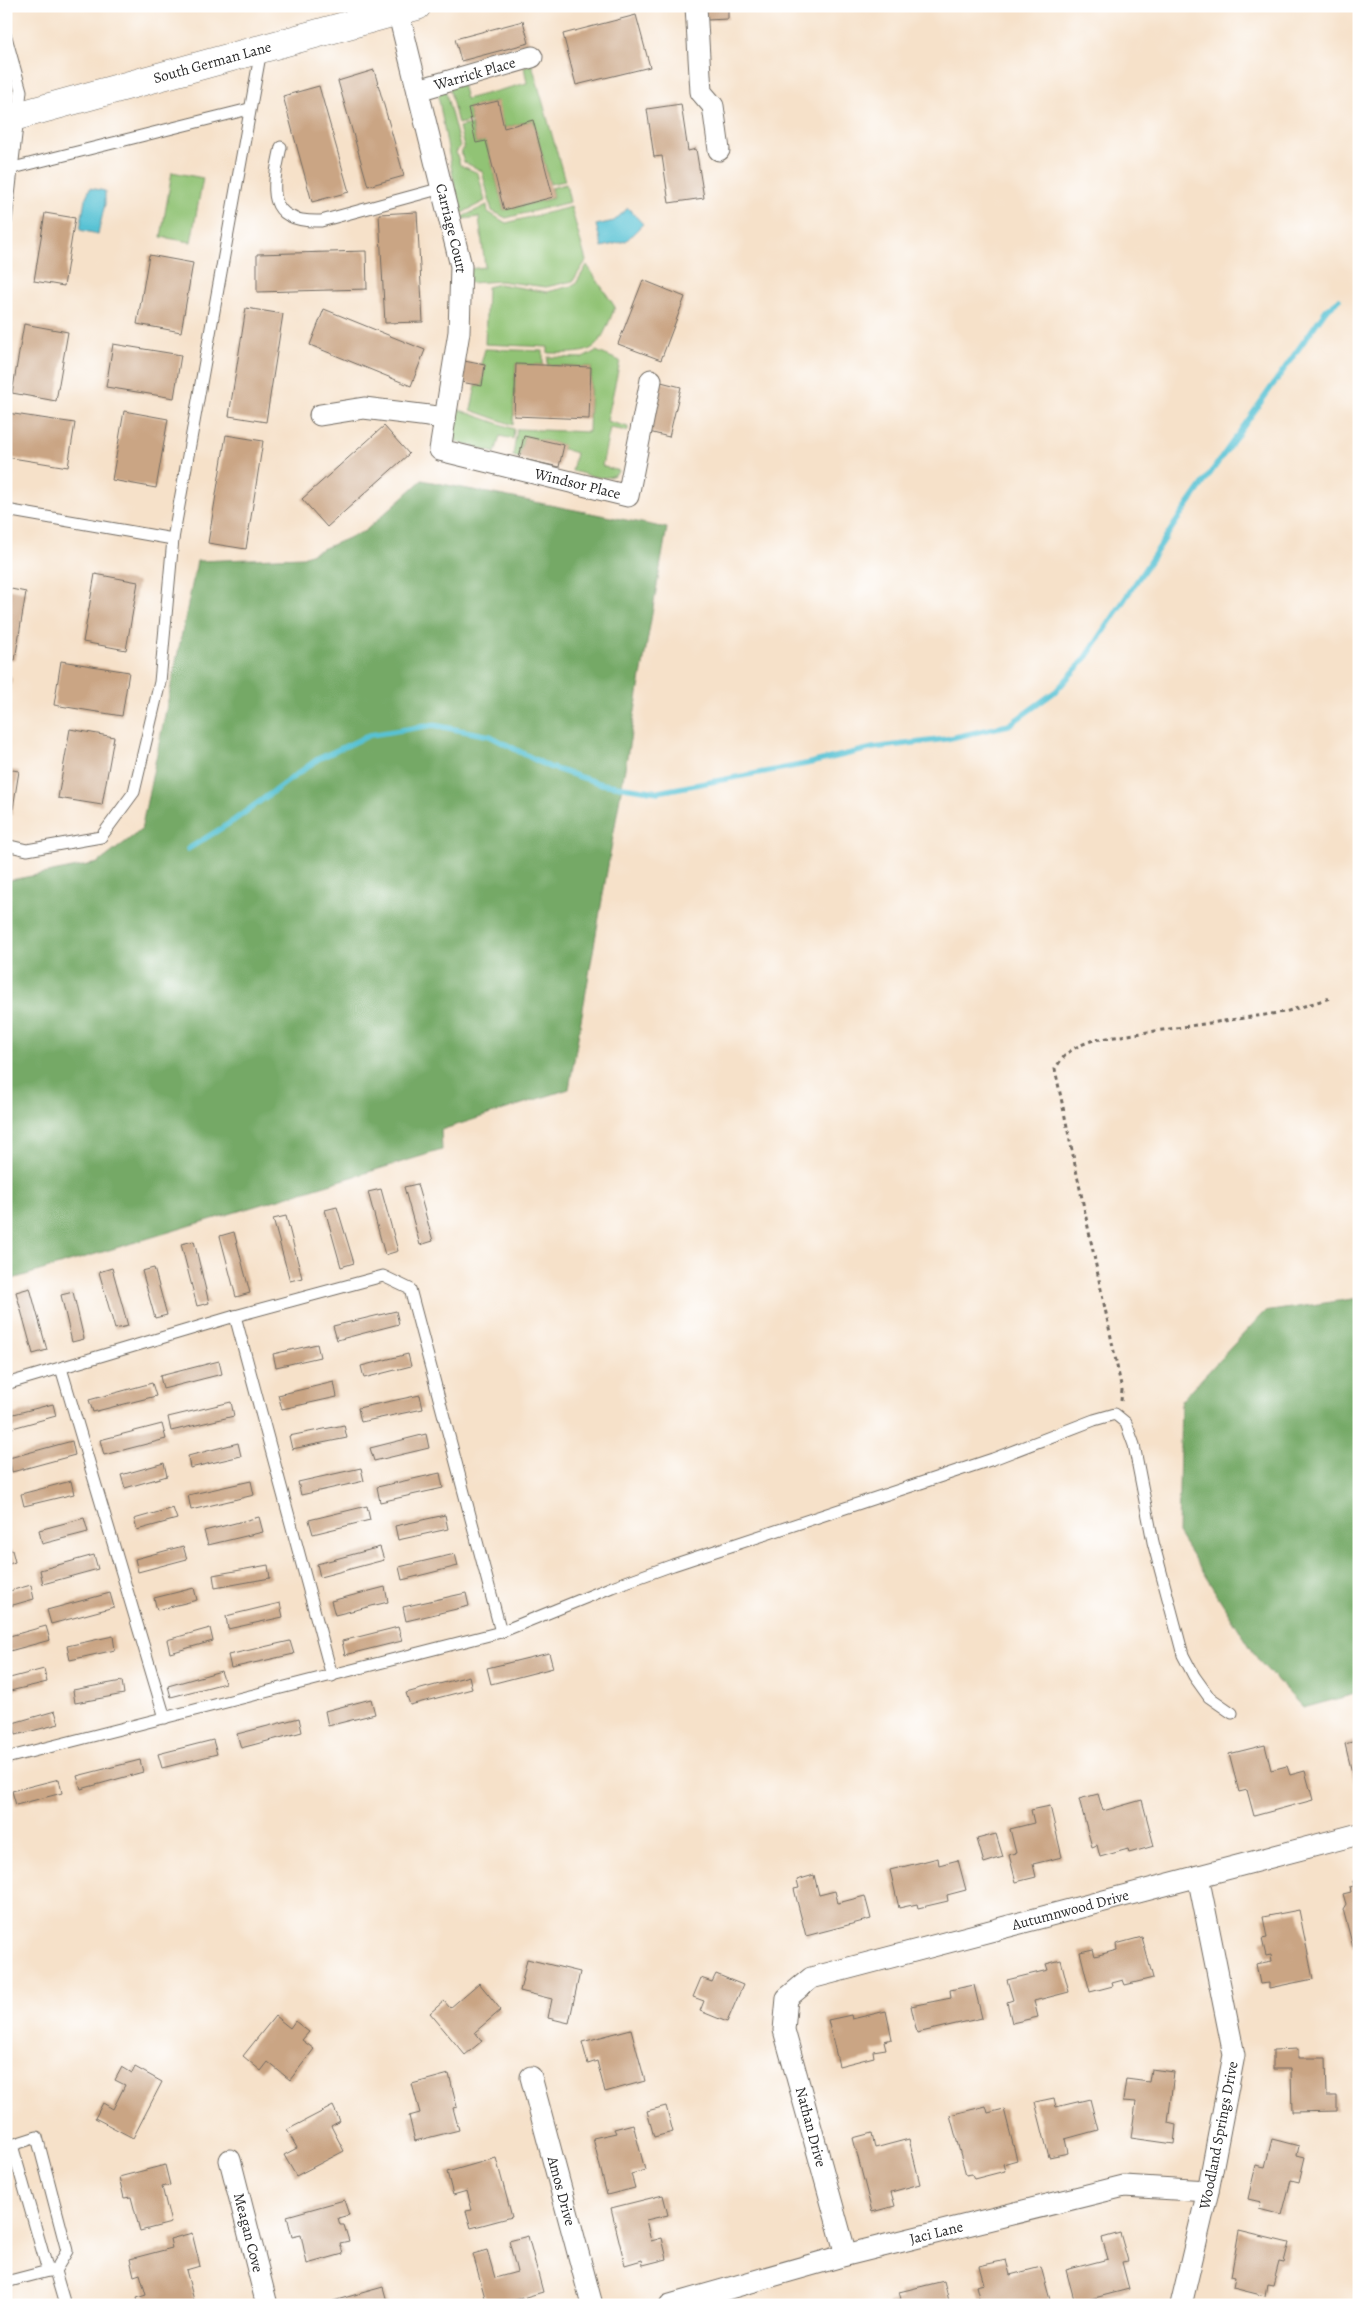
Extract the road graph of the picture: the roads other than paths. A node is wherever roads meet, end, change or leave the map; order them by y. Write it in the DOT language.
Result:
graph roads {
  1 [pos="696,6"];
  2 [pos="408,9"];
  3 [pos="6,36"];
  4 [pos="261,50"];
  5 [pos="8,51"];
  6 [pos="532,57"];
  7 [pos="418,90"];
  8 [pos="249,109"];
  9 [pos="13,117"];
  10 [pos="281,147"];
  11 [pos="719,150"];
  12 [pos="13,168"];
  13 [pos="442,188"];
  14 [pos="6,222"];
  15 [pos="651,380"];
  16 [pos="320,415"];
  17 [pos="445,418"];
  18 [pos="440,450"];
  19 [pos="6,510"];
  20 [pos="173,539"];
  21 [pos="6,845"];
  22 [pos="235,1316"];
  23 [pos="61,1368"];
  24 [pos="6,1384"];
  25 [pos="501,1632"];
  26 [pos="332,1676"];
  27 [pos="1232,1713"];
  28 [pos="165,1718"];
  29 [pos="6,1758"];
  30 [pos="1359,1834"];
  31 [pos="1198,1876"];
  32 [pos="787,1998"];
  33 [pos="531,2077"];
  34 [pos="230,2160"];
  35 [pos="1208,2191"];
  36 [pos="846,2256"];
  37 [pos="52,2271"];
  38 [pos="6,2282"];
  39 [pos="65,2305"];
  40 [pos="267,2305"];
  41 [pos="592,2305"];
  42 [pos="670,2305"];
  43 [pos="1180,2305"];
  1 -- 11 [label="street"];
  2 -- 4 [label="street, South German Lane"];
  2 -- 7 [label="street, Carriage Court"];
  3 -- 5 [label="lane"];
  4 -- 8 [label="lane"];
  4 -- 9 [label="street, South German Lane"];
  5 -- 9 [label="lane"];
  6 -- 7 [label="street, Warrick Place"];
  7 -- 13 [label="street, Carriage Court"];
  8 -- 12 [label="lane"];
  8 -- 20 [label="lane"];
  9 -- 12 [label="lane"];
  10 -- 13 [label="lane"];
  12 -- 14 [label="lane"];
  13 -- 17 [label="street, Carriage Court"];
  15 -- 18 [label="street, Windsor Place"];
  16 -- 17 [label="street"];
  17 -- 18 [label="street, Carriage Court"];
  19 -- 20 [label="lane"];
  20 -- 21 [label="lane"];
  22 -- 23 [label="lane"];
  22 -- 25 [label="lane"];
  22 -- 26 [label="lane"];
  23 -- 24 [label="lane"];
  23 -- 28 [label="lane"];
  25 -- 26 [label="lane"];
  25 -- 27 [label="lane"];
  26 -- 28 [label="lane"];
  28 -- 29 [label="lane"];
  30 -- 31 [label="street, Autumnwood Drive"];
  31 -- 32 [label="street, Autumnwood Drive"];
  31 -- 35 [label="street, Woodland Springs Drive"];
  32 -- 36 [label="street, Nathan Drive"];
  33 -- 41 [label="street, Amos Drive"];
  34 -- 40 [label="street, Meagan Cove"];
  35 -- 36 [label="street, Jaci Lane"];
  35 -- 43 [label="street, Woodland Springs Drive"];
  36 -- 42 [label="street, Jaci Lane"];
  37 -- 37 [label="lane"];
  37 -- 38 [label="lane"];
  37 -- 39 [label="lane"];
}
